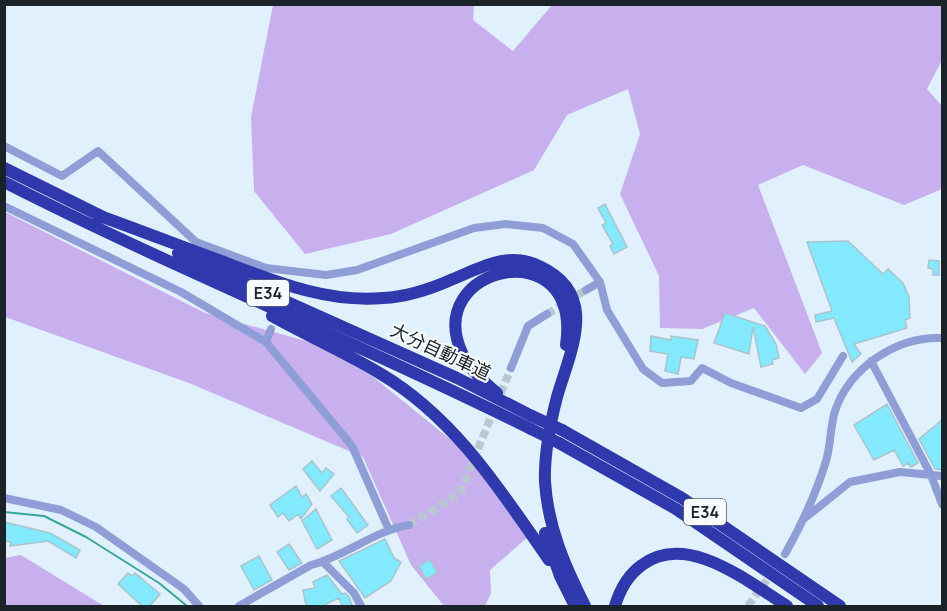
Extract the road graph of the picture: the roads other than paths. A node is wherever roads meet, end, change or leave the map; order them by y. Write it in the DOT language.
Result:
graph roads {
  1 [pos="4,146"];
  2 [pos="4,168"];
  3 [pos="4,182"];
  4 [pos="4,206"];
  5 [pos="97,215"];
  6 [pos="187,271"];
  7 [pos="600,282"];
  8 [pos="586,290"];
  9 [pos="547,314"];
  10 [pos="271,329"];
  11 [pos="942,338"];
  12 [pos="266,342"];
  13 [pos="843,356"];
  14 [pos="871,362"];
  15 [pos="511,368"];
  16 [pos="509,404"];
  17 [pos="560,436"];
  18 [pos="931,475"];
  19 [pos="942,476"];
  20 [pos="4,498"];
  21 [pos="942,504"];
  22 [pos="805,519"];
  23 [pos="409,525"];
  24 [pos="388,528"];
  25 [pos="785,554"];
  26 [pos="323,562"];
  27 [pos="560,576"];
  28 [pos="199,606"];
  29 [pos="239,606"];
  30 [pos="362,606"];
  31 [pos="574,606"];
  32 [pos="585,606"];
  33 [pos="615,606"];
  34 [pos="787,606"];
  35 [pos="818,606"];
  36 [pos="840,606"];
  1 -- 7 [label="street"];
  2 -- 5 [label="highway, 大分自動車道 / E34"];
  3 -- 6 [label="highway, 大分自動車道 / E34"];
  4 -- 12 [label="street"];
  5 -- 16 [label="highway, 大分自動車道 / E34"];
  5 -- 32 [label="highway"];
  6 -- 17 [label="highway, 大分自動車道 / E34, bridge"];
  6 -- 27 [label="highway"];
  7 -- 8 [label="street"];
  7 -- 13 [label="street"];
  9 -- 15 [label="street"];
  10 -- 12 [label="street"];
  11 -- 14 [label="street"];
  12 -- 24 [label="street"];
  14 -- 18 [label="street"];
  14 -- 22 [label="street"];
  16 -- 17 [label="highway, 大分自動車道 / E34, bridge"];
  16 -- 27 [label="highway"];
  17 -- 35 [label="highway, 大分自動車道 / E34"];
  17 -- 36 [label="highway, 大分自動車道 / E34"];
  18 -- 19 [label="street"];
  18 -- 21 [label="street"];
  18 -- 22 [label="street"];
  20 -- 28 [label="street"];
  22 -- 25 [label="street"];
  23 -- 24 [label="street"];
  24 -- 26 [label="street"];
  26 -- 29 [label="street"];
  26 -- 30 [label="street"];
  27 -- 31 [label="highway"];
  33 -- 34 [label="highway"];
}
